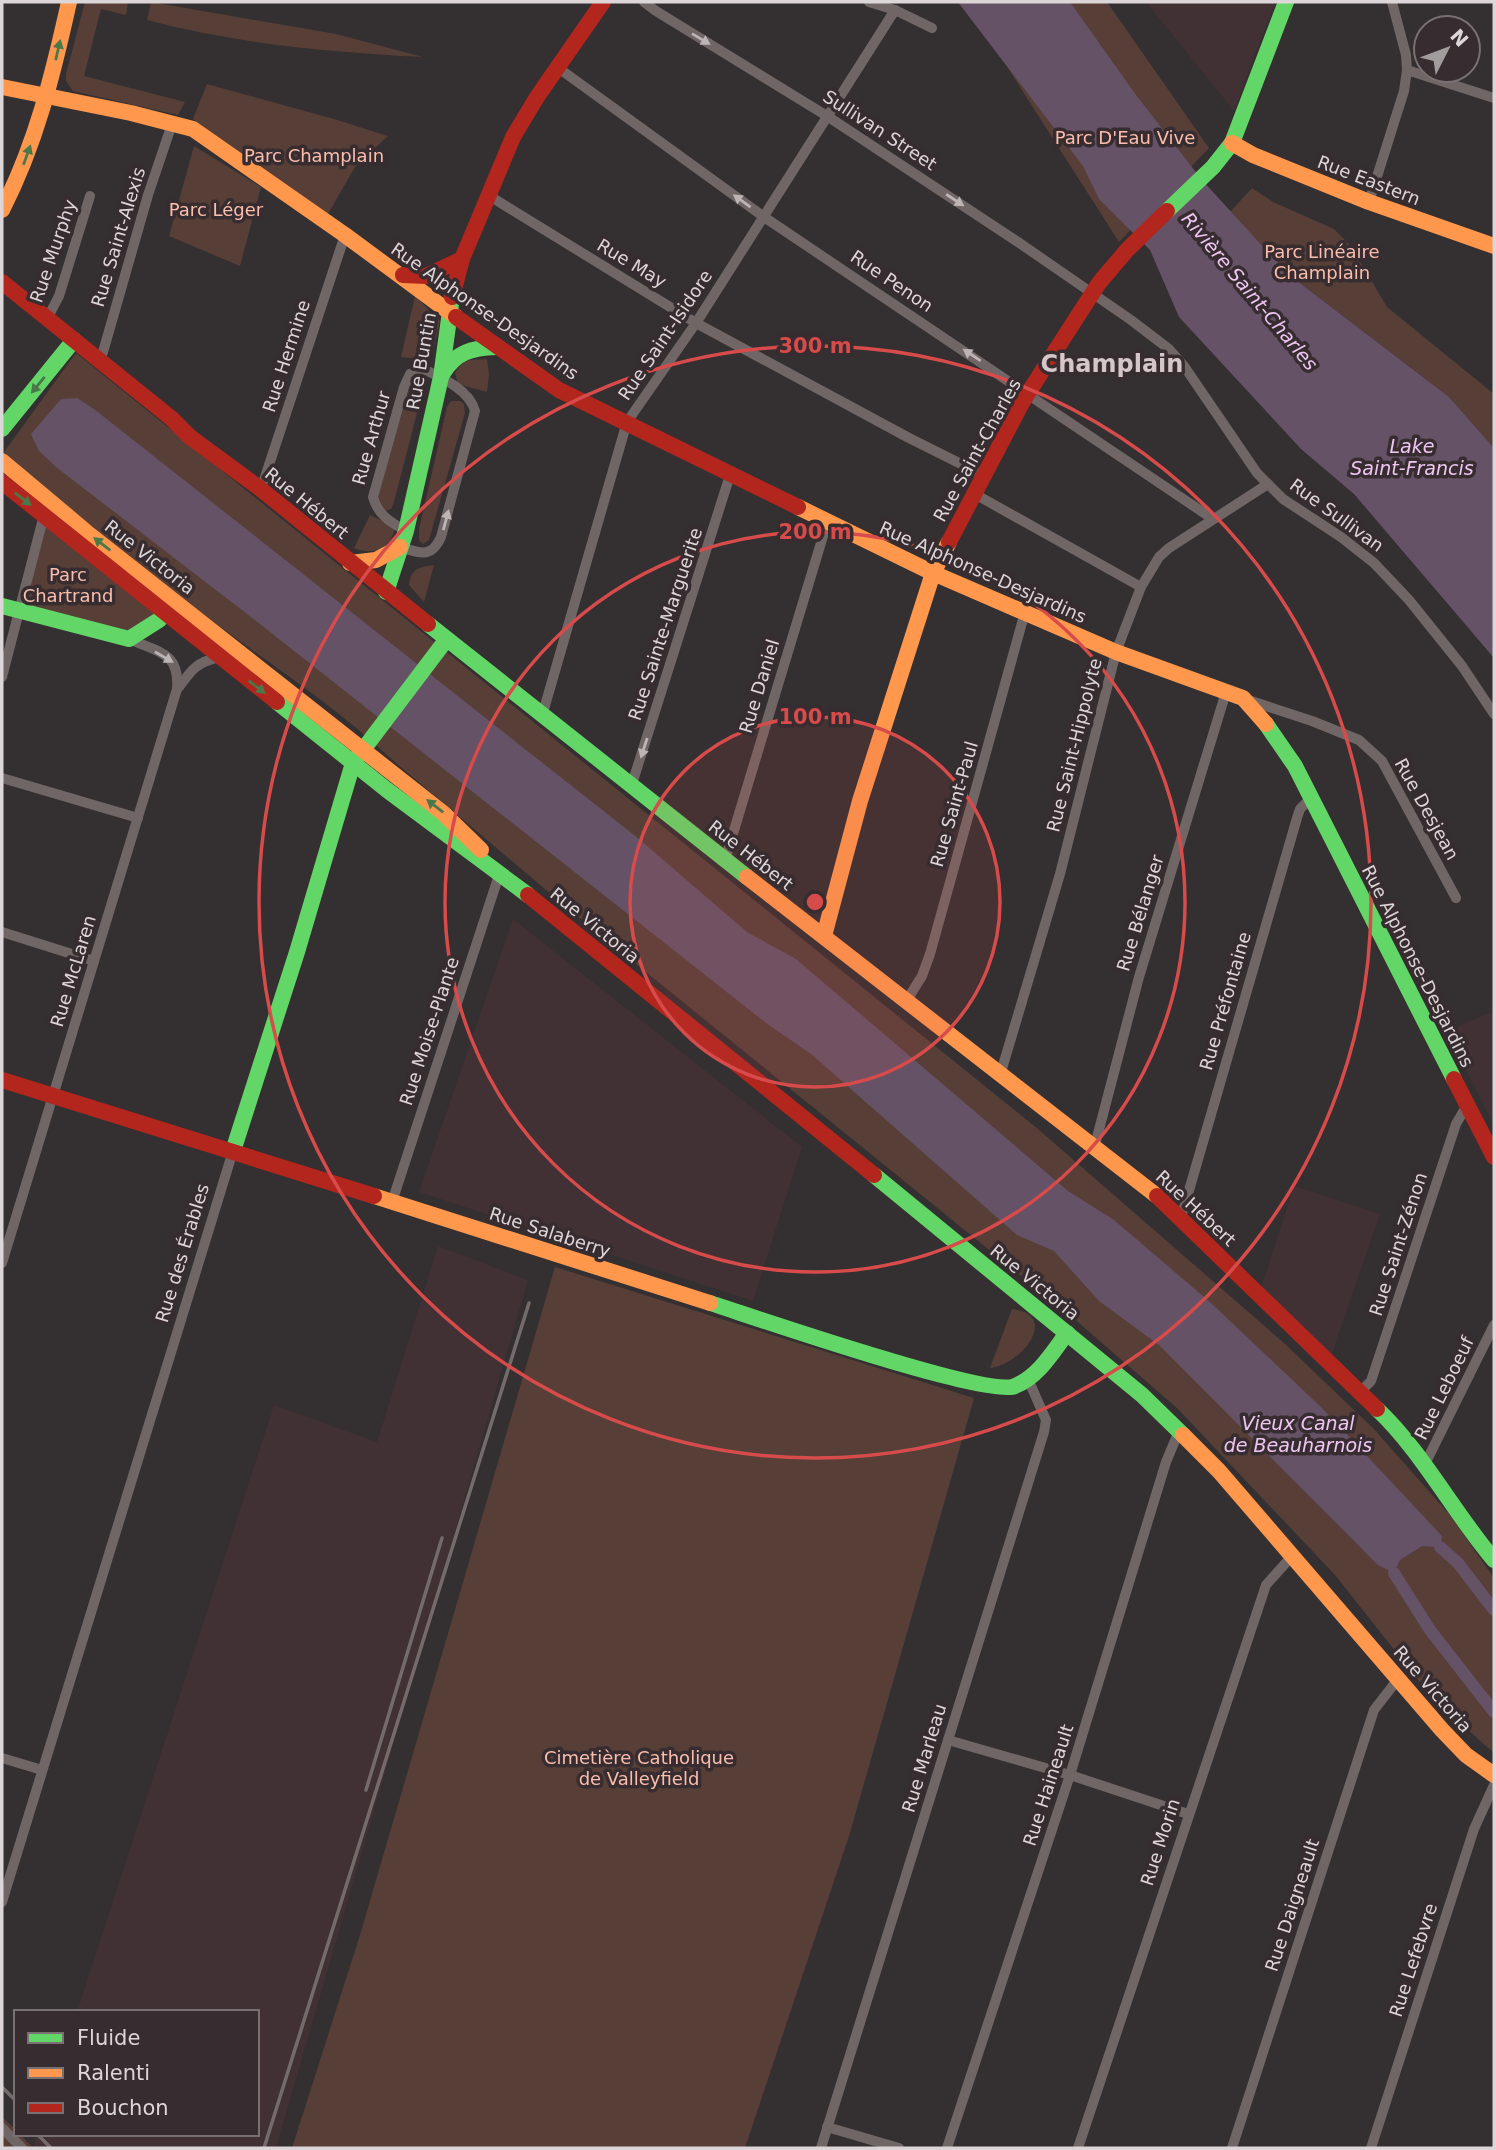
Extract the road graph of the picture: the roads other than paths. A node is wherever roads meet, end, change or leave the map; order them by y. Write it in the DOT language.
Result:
graph roads {
  1 [pos="69,2"];
  2 [pos="603,2"];
  3 [pos="644,2"];
  4 [pos="869,2"];
  5 [pos="1286,2"];
  6 [pos="1392,2"];
  7 [pos="659,7"];
  8 [pos="895,10"];
  9 [pos="932,29"];
  10 [pos="557,67"];
  11 [pos="1407,70"];
  12 [pos="2,87"];
  13 [pos="48,97"];
  14 [pos="1494,98"];
  15 [pos="828,116"];
  16 [pos="172,124"];
  17 [pos="1232,143"];
  18 [pos="488,195"];
  19 [pos="90,197"];
  20 [pos="1369,202"];
  21 [pos="2,210"];
  22 [pos="764,217"];
  23 [pos="345,235"];
  24 [pos="1494,246"];
  25 [pos="462,259"];
  26 [pos="397,274"];
  27 [pos="2,282"];
  28 [pos="1092,294"];
  29 [pos="449,311"];
  30 [pos="48,317"];
  31 [pos="696,323"];
  32 [pos="74,340"];
  33 [pos="496,347"];
  34 [pos="98,359"];
  35 [pos="441,377"];
  36 [pos="1028,393"];
  37 [pos="627,422"];
  38 [pos="2,429"];
  39 [pos="2,461"];
  40 [pos="732,472"];
  41 [pos="983,475"];
  42 [pos="2,482"];
  43 [pos="1268,484"];
  44 [pos="258,487"];
  45 [pos="974,493"];
  46 [pos="44,515"];
  47 [pos="1213,519"];
  48 [pos="827,523"];
  49 [pos="406,530"];
  50 [pos="400,547"];
  51 [pos="350,563"];
  52 [pos="933,573"];
  53 [pos="1141,587"];
  54 [pos="386,592"];
  55 [pos="2,606"];
  56 [pos="171,607"];
  57 [pos="20,612"];
  58 [pos="1025,612"];
  59 [pos="129,639"];
  60 [pos="446,640"];
  61 [pos="1116,652"];
  62 [pos="220,657"];
  63 [pos="2,677"];
  64 [pos="177,689"];
  65 [pos="1226,692"];
  66 [pos="1243,698"];
  67 [pos="1494,714"];
  68 [pos="542,716"];
  69 [pos="358,756"];
  70 [pos="2,778"];
  71 [pos="631,787"];
  72 [pos="1311,798"];
  73 [pos="138,818"];
  74 [pos="725,860"];
  75 [pos="500,872"];
  76 [pos="1456,898"];
  77 [pos="2,932"];
  78 [pos="824,936"];
  79 [pos="94,961"];
  80 [pos="907,1000"];
  81 [pos="1000,1072"];
  82 [pos="2,1080"];
  83 [pos="53,1095"];
  84 [pos="1470,1108"];
  85 [pos="1095,1145"];
  86 [pos="233,1151"];
  87 [pos="1494,1157"];
  88 [pos="392,1202"];
  89 [pos="1181,1218"];
  90 [pos="2,1263"];
  91 [pos="1494,1325"];
  92 [pos="1068,1333"];
  93 [pos="1028,1379"];
  94 [pos="1360,1392"];
  95 [pos="1179,1431"];
  96 [pos="1424,1466"];
  97 [pos="1292,1556"];
  98 [pos="1494,1560"];
  99 [pos="1398,1679"];
  100 [pos="948,1740"];
  101 [pos="2,1759"];
  102 [pos="43,1770"];
  103 [pos="1070,1775"];
  104 [pos="1494,1775"];
  105 [pos="1494,1785"];
  106 [pos="1188,1814"];
  107 [pos="2,1902"];
  108 [pos="2,2127"];
  109 [pos="827,2127"];
  110 [pos="22,2148"];
  111 [pos="821,2148"];
  112 [pos="899,2148"];
  113 [pos="947,2148"];
  114 [pos="1078,2148"];
  115 [pos="1232,2148"];
  116 [pos="1371,2148"];
  13 -- 1 [label="street, one-way"];
  2 -- 10 [label="street, Rue Buntin"];
  3 -- 7 [label="street, Sullivan Street"];
  4 -- 8 [label="street"];
  5 -- 17 [label="street, Rue Saint-Charles"];
  6 -- 11 [label="street"];
  7 -- 15 [label="street, Sullivan Street, one-way"];
  8 -- 9 [label="street"];
  8 -- 15 [label="street, Rue Saint-Isidore"];
  10 -- 18 [label="street, Rue Buntin"];
  22 -- 10 [label="street, Rue Penon, one-way"];
  11 -- 14 [label="street"];
  11 -- 20 [label="street"];
  12 -- 13 [label="street, Rue Alphonse-Desjardins"];
  13 -- 16 [label="street, Rue Alphonse-Desjardins"];
  21 -- 13 [label="street, one-way"];
  15 -- 22 [label="street, Rue Saint-Isidore"];
  15 -- 28 [label="street, Sullivan Street, one-way"];
  16 -- 23 [label="street, Rue Alphonse-Desjardins"];
  16 -- 34 [label="street, Rue Saint-Alexis"];
  17 -- 20 [label="street, Rue Eastern"];
  17 -- 28 [label="street, Rue Saint-Charles"];
  18 -- 25 [label="street, Rue Buntin"];
  18 -- 31 [label="street, Rue May"];
  19 -- 30 [label="street, Rue Murphy"];
  20 -- 24 [label="street, Rue Eastern"];
  22 -- 31 [label="street, Rue Saint-Isidore"];
  36 -- 22 [label="street, Rue Penon, one-way"];
  23 -- 26 [label="street, Rue Alphonse-Desjardins"];
  23 -- 44 [label="street, Rue Hermine"];
  25 -- 26 [label="street"];
  25 -- 29 [label="street, Rue Buntin"];
  26 -- 29 [label="street, Rue Alphonse-Desjardins"];
  27 -- 30 [label="street, Rue Hébert"];
  28 -- 36 [label="street, Rue Saint-Charles"];
  28 -- 43 [label="street, Rue Sullivan"];
  29 -- 33 [label="street, Rue Alphonse-Desjardins"];
  29 -- 35 [label="street, Rue Buntin"];
  30 -- 32 [label="street, Rue Hébert"];
  31 -- 37 [label="street, Rue Saint-Isidore"];
  31 -- 41 [label="street, Rue May"];
  32 -- 34 [label="street, Rue Hébert"];
  32 -- 38 [label="street, one-way"];
  33 -- 35 [label="street"];
  33 -- 37 [label="street, Rue Alphonse-Desjardins"];
  34 -- 44 [label="street, Rue Hébert"];
  35 -- 49 [label="street, Rue Buntin"];
  35 -- 49 [label="street, Rue Arthur"];
  50 -- 35 [label="street, one-way"];
  36 -- 41 [label="street, Rue Saint-Charles"];
  36 -- 47 [label="street, Rue Penon"];
  37 -- 40 [label="street, Rue Alphonse-Desjardins"];
  37 -- 68 [label="street, Rue Saint-Isidore"];
  56 -- 39 [label="street, Rue Victoria, one-way"];
  40 -- 48 [label="street, Rue Alphonse-Desjardins"];
  40 -- 71 [label="street, Rue Sainte-Marguerite, one-way"];
  41 -- 45 [label="street, Rue Saint-Charles"];
  42 -- 46 [label="street, Rue Victoria, one-way"];
  43 -- 47 [label="street, Rue Saint-Hippolyte"];
  43 -- 67 [label="street, Rue Sullivan"];
  44 -- 51 [label="street, Rue Hébert"];
  45 -- 52 [label="street, Rue Saint-Charles"];
  45 -- 53 [label="street"];
  46 -- 56 [label="street, Rue Victoria"];
  46 -- 57 [label="street"];
  47 -- 53 [label="street, Rue Saint-Hippolyte"];
  48 -- 52 [label="street, Rue Alphonse-Desjardins"];
  48 -- 74 [label="street, Rue Daniel"];
  49 -- 50 [label="street, Rue Buntin"];
  50 -- 51 [label="street"];
  50 -- 54 [label="street, Rue Buntin"];
  51 -- 54 [label="street, Rue Hébert"];
  52 -- 58 [label="street, Rue Alphonse-Desjardins"];
  52 -- 78 [label="street, Rue Saint-Charles"];
  53 -- 61 [label="street, Rue Saint-Hippolyte"];
  54 -- 60 [label="street, Rue Hébert"];
  55 -- 57 [label="street"];
  56 -- 59 [label="street"];
  56 -- 62 [label="street, Rue Victoria"];
  56 -- 69 [label="street, Rue Victoria"];
  57 -- 59 [label="street"];
  57 -- 63 [label="street"];
  58 -- 61 [label="street, Rue Alphonse-Desjardins"];
  58 -- 80 [label="street, Rue Saint-Paul"];
  59 -- 64 [label="street, one-way"];
  60 -- 68 [label="street, Rue Hébert"];
  60 -- 69 [label="street, Rue des Érables"];
  61 -- 65 [label="street, Rue Alphonse-Desjardins"];
  61 -- 81 [label="street, Rue Saint-Hippolyte"];
  62 -- 64 [label="street, Rue McLaren"];
  62 -- 69 [label="street, Rue Victoria, one-way"];
  64 -- 73 [label="street, Rue McLaren"];
  65 -- 66 [label="street, Rue Alphonse-Desjardins"];
  65 -- 85 [label="street, Rue Bélanger"];
  66 -- 72 [label="street, Rue Alphonse-Desjardins"];
  66 -- 76 [label="street, Rue Desjean"];
  68 -- 71 [label="street, Rue Hébert"];
  69 -- 75 [label="street, Rue Victoria"];
  69 -- 86 [label="street, Rue des Érables"];
  70 -- 73 [label="street"];
  71 -- 74 [label="street, Rue Hébert"];
  72 -- 84 [label="street, Rue Alphonse-Desjardins"];
  72 -- 89 [label="street, Rue Préfontaine"];
  73 -- 79 [label="street, Rue McLaren"];
  74 -- 78 [label="street, Rue Hébert"];
  75 -- 88 [label="street, Rue Moise-Plante"];
  75 -- 92 [label="street, Rue Victoria"];
  77 -- 79 [label="street"];
  78 -- 80 [label="street, Rue Hébert"];
  79 -- 83 [label="street, Rue McLaren"];
  80 -- 81 [label="street, Rue Hébert"];
  81 -- 85 [label="street, Rue Hébert"];
  82 -- 83 [label="street, Rue Salaberry"];
  83 -- 86 [label="street, Rue Salaberry"];
  83 -- 90 [label="street, Rue McLaren"];
  84 -- 87 [label="street, Rue Alphonse-Desjardins"];
  84 -- 94 [label="street, Rue Saint-Zénon"];
  85 -- 89 [label="street, Rue Hébert"];
  86 -- 88 [label="street, Rue Salaberry"];
  86 -- 102 [label="street, Rue des Érables"];
  88 -- 93 [label="street, Rue Salaberry"];
  89 -- 94 [label="street, Rue Hébert"];
  91 -- 96 [label="street, Rue Leboeuf"];
  92 -- 93 [label="street"];
  92 -- 95 [label="street, Rue Victoria"];
  93 -- 100 [label="street, Rue Marleau"];
  94 -- 96 [label="street, Rue Hébert"];
  95 -- 97 [label="street, Rue Victoria"];
  95 -- 103 [label="street, Rue Haineault"];
  96 -- 98 [label="street, Rue Hébert"];
  97 -- 99 [label="street, Rue Victoria"];
  97 -- 106 [label="street, Rue Morin"];
  99 -- 104 [label="street, Rue Victoria"];
  99 -- 115 [label="street, Rue Daigneault"];
  100 -- 103 [label="street"];
  100 -- 109 [label="street, Rue Marleau"];
  101 -- 102 [label="street"];
  102 -- 107 [label="street, Rue des Érables"];
  103 -- 106 [label="street"];
  103 -- 113 [label="street, Rue Haineault"];
  105 -- 116 [label="street, Rue Lefebvre"];
  106 -- 114 [label="street, Rue Morin"];
  108 -- 110 [label="street"];
  109 -- 111 [label="street, Rue Marleau"];
  109 -- 112 [label="street"];
}
